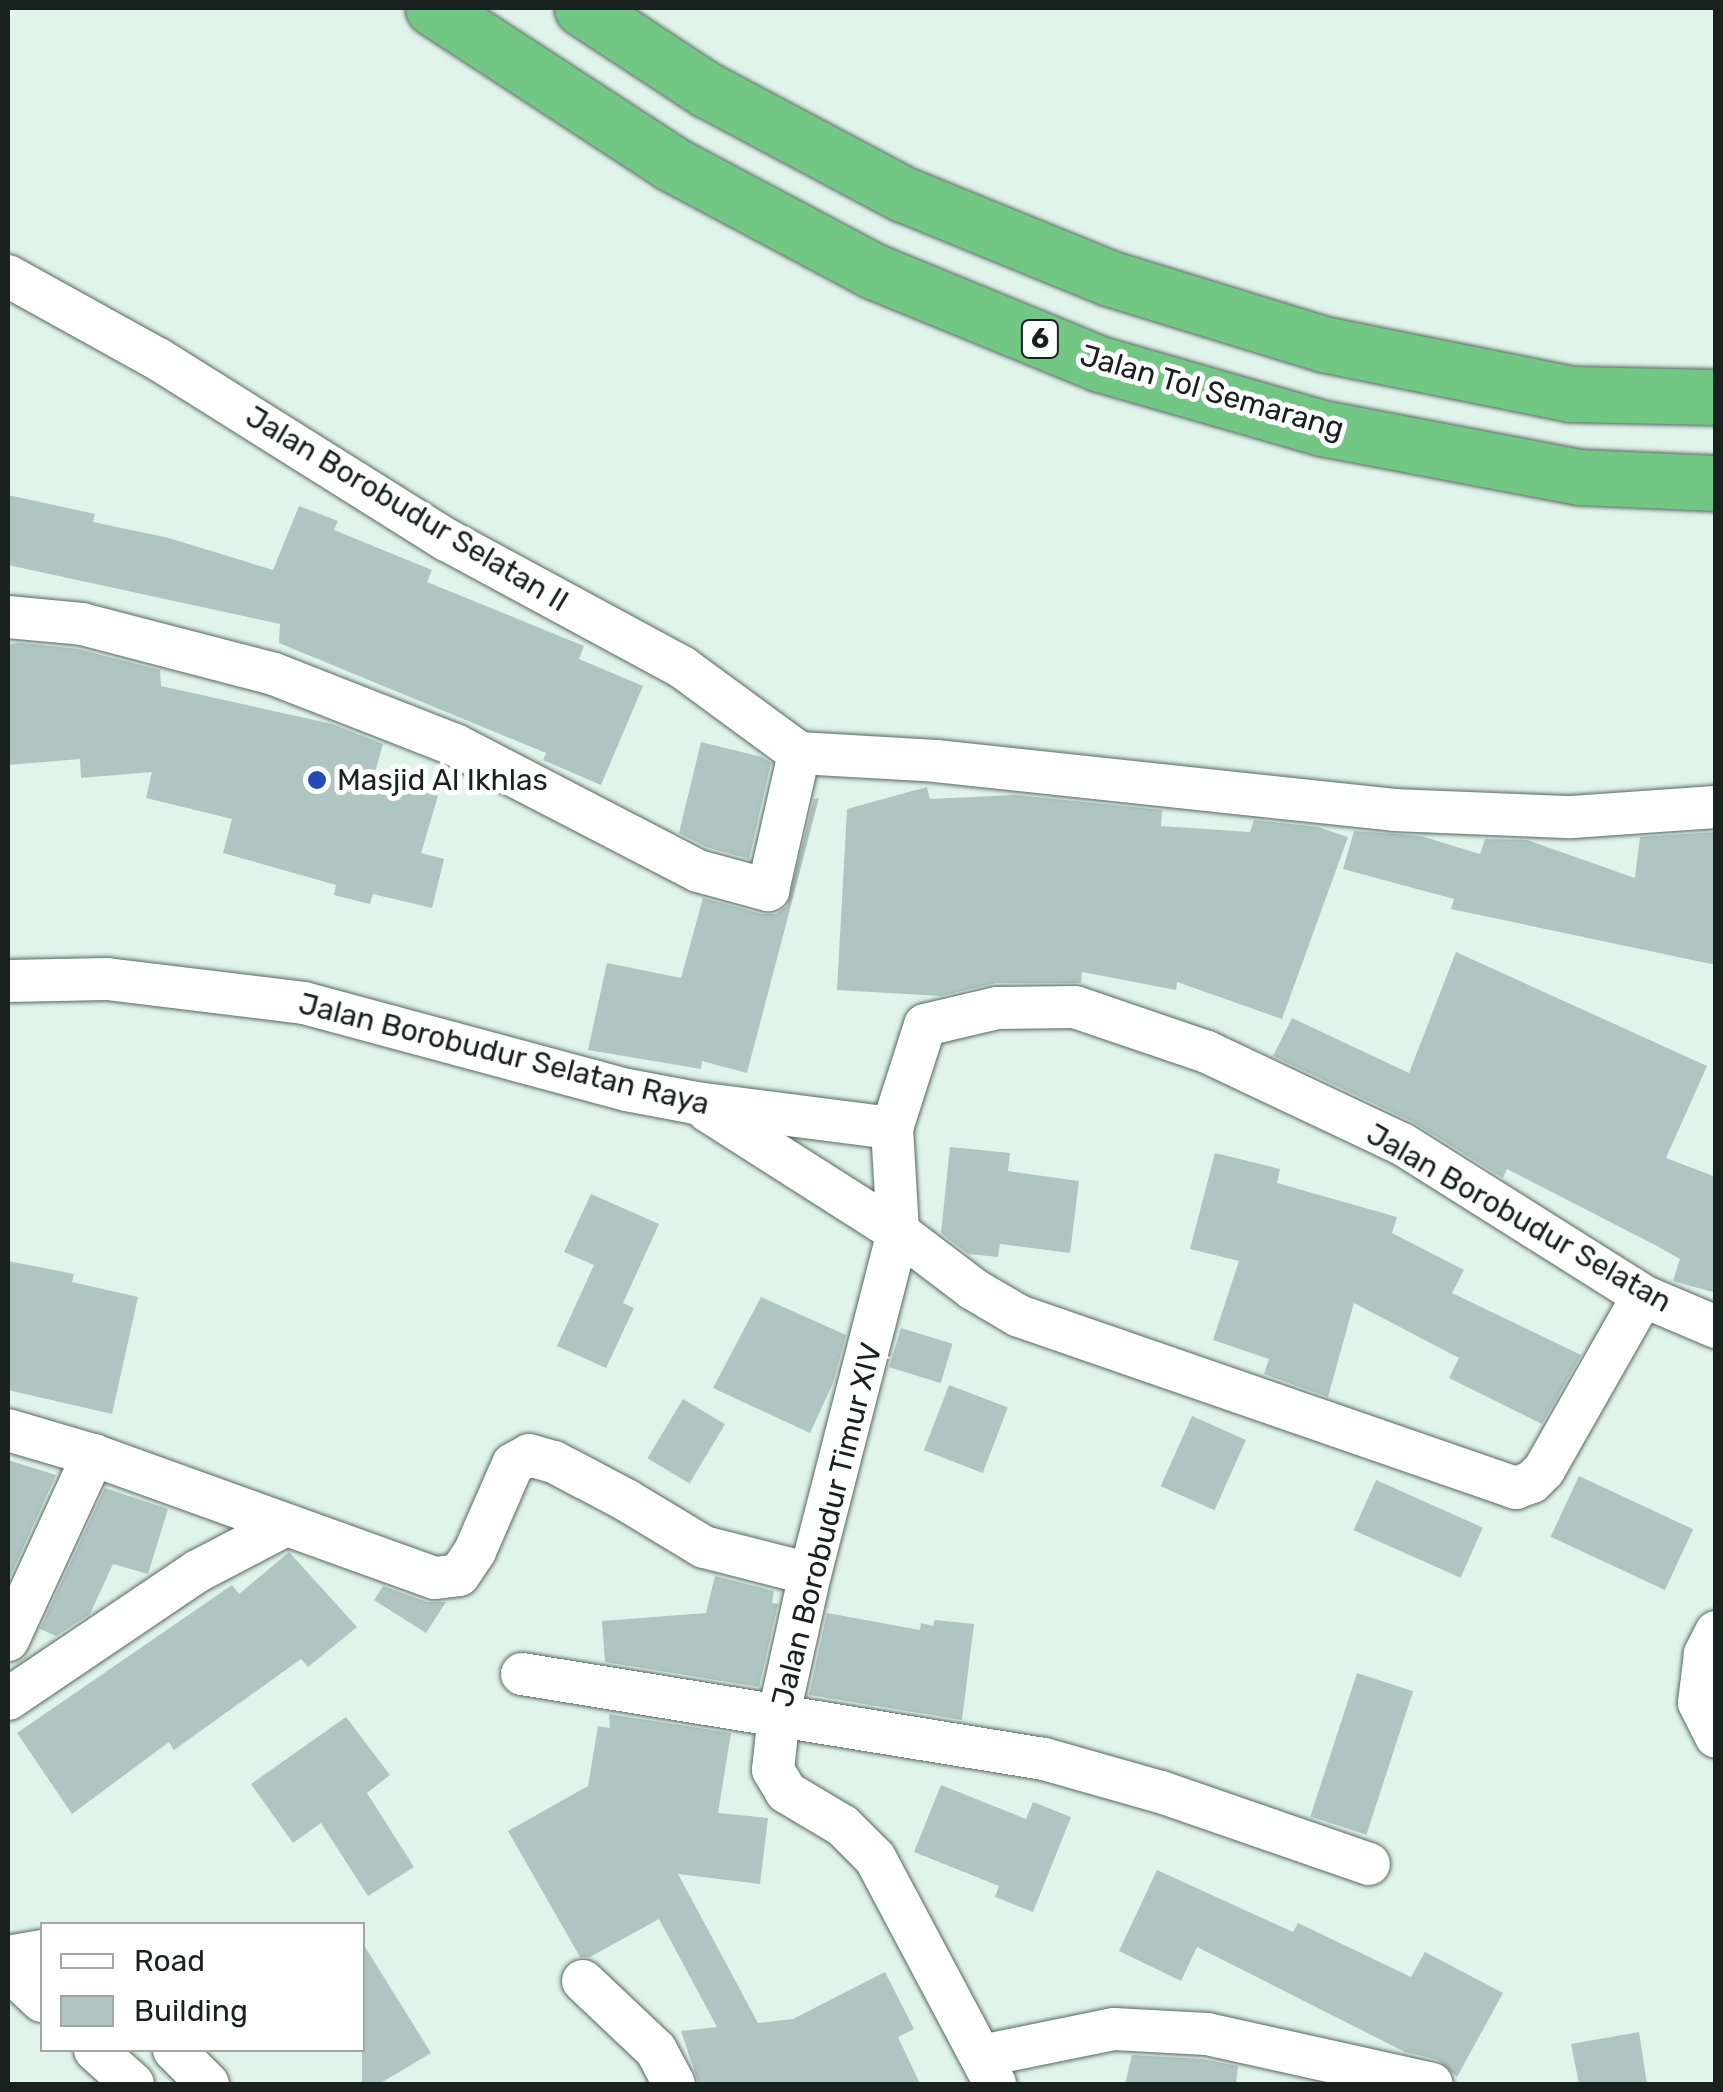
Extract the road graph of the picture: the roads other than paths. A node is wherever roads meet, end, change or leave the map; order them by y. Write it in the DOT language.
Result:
graph roads {
  1 [pos="433,8"];
  2 [pos="582,8"];
  3 [pos="8,276"];
  4 [pos="1716,397"];
  5 [pos="1716,483"];
  6 [pos="8,617"];
  7 [pos="799,753"];
  8 [pos="1716,807"];
  9 [pos="8,980"];
  10 [pos="696,1103"];
  11 [pos="892,1128"];
  12 [pos="898,1232"];
  13 [pos="1643,1296"];
  14 [pos="1716,1328"];
  15 [pos="8,1430"];
  16 [pos="92,1454"];
  17 [pos="286,1525"];
  18 [pos="810,1574"];
  19 [pos="1716,1632"];
  20 [pos="8,1640"];
  21 [pos="522,1674"];
  22 [pos="8,1699"];
  23 [pos="779,1714"];
  24 [pos="1716,1737"];
  25 [pos="1368,1864"];
  26 [pos="40,1951"];
  27 [pos="8,1957"];
  28 [pos="8,1969"];
  29 [pos="583,1981"];
  30 [pos="40,1999"];
  31 [pos="97,2052"];
  32 [pos="176,2052"];
  33 [pos="988,2070"];
  34 [pos="133,2084"];
  35 [pos="208,2084"];
  36 [pos="674,2084"];
  37 [pos="1432,2084"];
  1 -- 5 [label="highway, Jalan Tol Semarang / 6"];
  2 -- 4 [label="highway"];
  3 -- 7 [label="street, Jalan Borobudur Selatan II"];
  6 -- 7 [label="street"];
  7 -- 8 [label="street"];
  9 -- 10 [label="street, Jalan Borobudur Selatan Raya"];
  10 -- 11 [label="street, Jalan Borobudur Selatan Raya"];
  10 -- 12 [label="street"];
  11 -- 12 [label="street, Jalan Borobudur Timur XIV"];
  11 -- 13 [label="street, Jalan Borobudur Selatan"];
  12 -- 13 [label="street"];
  12 -- 18 [label="street, Jalan Borobudur Timur XIV"];
  13 -- 14 [label="street, Jalan Borobudur Selatan"];
  15 -- 16 [label="street"];
  16 -- 17 [label="street"];
  16 -- 20 [label="street"];
  17 -- 18 [label="street"];
  17 -- 22 [label="street"];
  18 -- 23 [label="street, Jalan Borobudur Timur XIV"];
  19 -- 24 [label="street"];
  21 -- 23 [label="street"];
  23 -- 25 [label="street"];
  23 -- 33 [label="street, Jalan Borobudur Timur XIV"];
  26 -- 27 [label="street"];
  28 -- 30 [label="street"];
  29 -- 36 [label="street"];
  31 -- 34 [label="street"];
  32 -- 35 [label="street"];
  33 -- 37 [label="street"];
}
